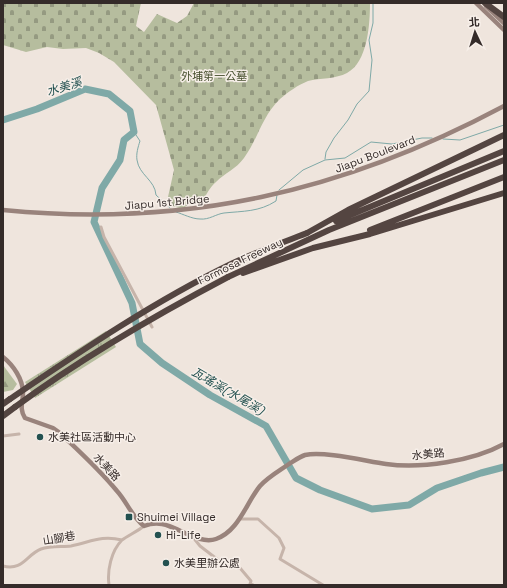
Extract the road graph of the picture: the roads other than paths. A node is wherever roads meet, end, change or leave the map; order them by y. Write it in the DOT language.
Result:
graph roads {
  1 [pos="476,3"];
  2 [pos="484,3"];
  3 [pos="504,17"];
  4 [pos="504,23"];
  5 [pos="504,30"];
  6 [pos="504,106"];
  7 [pos="503,135"];
  8 [pos="504,150"];
  9 [pos="504,160"];
  10 [pos="504,177"];
  11 [pos="504,193"];
  12 [pos="247,201"];
  13 [pos="3,210"];
  14 [pos="101,227"];
  15 [pos="307,233"];
  16 [pos="345,240"];
  17 [pos="228,277"];
  18 [pos="152,327"];
  19 [pos="3,357"];
  20 [pos="3,404"];
  21 [pos="3,416"];
  22 [pos="19,434"];
  23 [pos="3,436"];
  24 [pos="504,444"];
  25 [pos="239,518"];
  26 [pos="144,526"];
  27 [pos="190,535"];
  28 [pos="122,540"];
  29 [pos="3,566"];
  30 [pos="109,585"];
  31 [pos="253,585"];
  32 [pos="322,585"];
  1 -- 5 [label="street"];
  2 -- 3 [label="highway"];
  2 -- 4 [label="street"];
  6 -- 12 [label="street, Jiapu Boulevard"];
  7 -- 15 [label="highway"];
  8 -- 15 [label="highway, Formosa Freeway"];
  9 -- 17 [label="highway, Formosa Freeway"];
  10 -- 16 [label="highway"];
  11 -- 16 [label="highway"];
  12 -- 13 [label="street, Jiapu 1st Bridge"];
  14 -- 18 [label="street"];
  15 -- 20 [label="highway, Formosa Freeway, bridge"];
  16 -- 17 [label="highway"];
  17 -- 21 [label="highway, Formosa Freeway, bridge"];
  19 -- 26 [label="street, 水美路"];
  22 -- 23 [label="street"];
  24 -- 25 [label="street, 水美路"];
  25 -- 27 [label="street"];
  25 -- 32 [label="street"];
  26 -- 27 [label="street"];
  26 -- 28 [label="street"];
  27 -- 31 [label="street"];
  28 -- 29 [label="street, 山腳巷"];
  28 -- 30 [label="street"];
}
